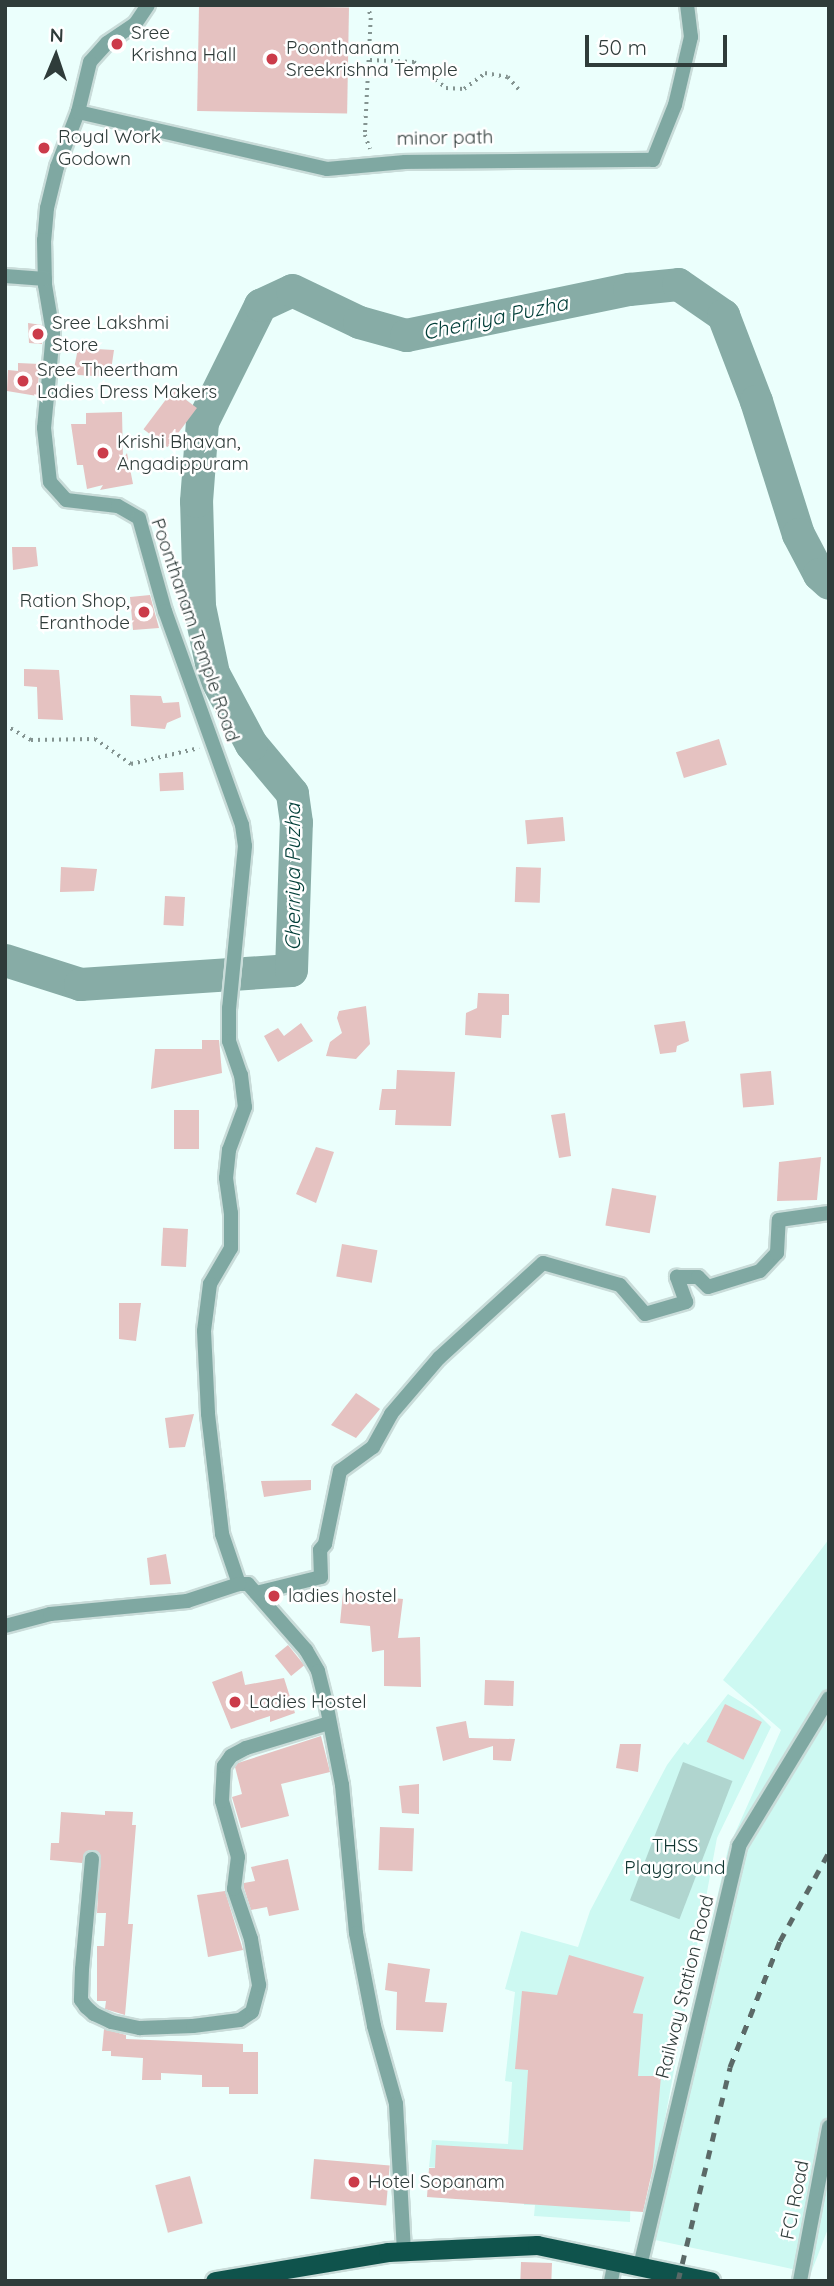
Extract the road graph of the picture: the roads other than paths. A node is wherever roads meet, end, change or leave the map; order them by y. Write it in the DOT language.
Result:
graph roads {
  1 [pos="148,5"];
  2 [pos="687,5"];
  3 [pos="78,112"];
  4 [pos="5,276"];
  5 [pos="45,279"];
  6 [pos="829,1213"];
  7 [pos="239,1584"];
  8 [pos="256,1593"];
  9 [pos="5,1626"];
  10 [pos="829,1698"];
  11 [pos="330,1723"];
  12 [pos="92,1859"];
  13 [pos="829,2127"];
  14 [pos="404,2251"];
  15 [pos="615,2261"];
  16 [pos="640,2266"];
  17 [pos="215,2281"];
  18 [pos="611,2281"];
  19 [pos="710,2281"];
  20 [pos="800,2281"];
  1 -- 3 [label="street, Poonthanam Temple Road"];
  2 -- 3 [label="street"];
  3 -- 5 [label="street, Poonthanam Temple Road"];
  4 -- 5 [label="street"];
  5 -- 7 [label="street, Poonthanam Temple Road"];
  6 -- 8 [label="street"];
  7 -- 8 [label="street"];
  7 -- 9 [label="street"];
  8 -- 11 [label="street"];
  10 -- 16 [label="street, Railway Station Road"];
  11 -- 12 [label="street"];
  11 -- 14 [label="street"];
  13 -- 20 [label="street, FCI Road"];
  14 -- 15 [label="highway"];
  14 -- 17 [label="highway"];
  15 -- 16 [label="highway"];
  15 -- 18 [label="street"];
  16 -- 19 [label="highway"];
}
